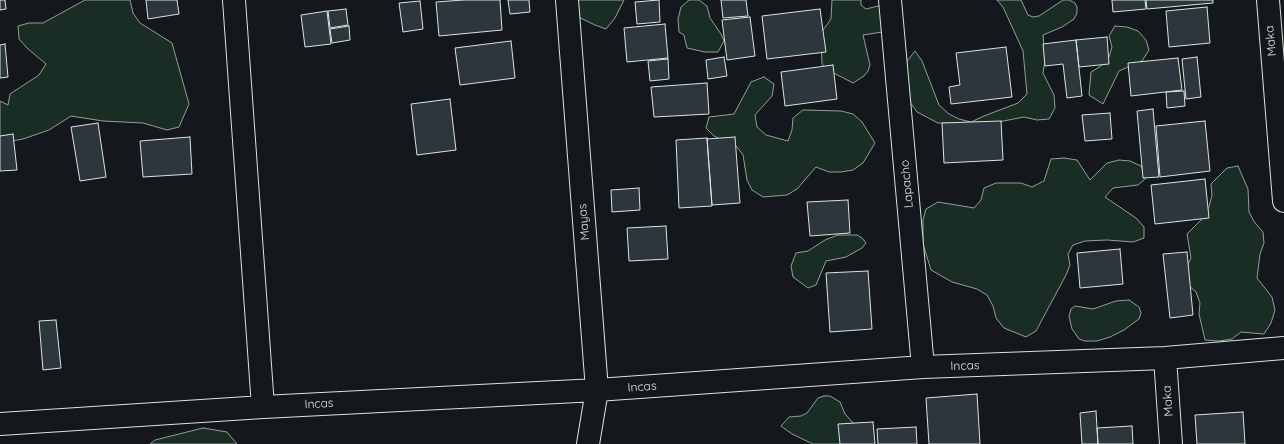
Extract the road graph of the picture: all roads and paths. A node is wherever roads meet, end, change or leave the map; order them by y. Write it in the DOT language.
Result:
graph roads {
  1 [pos="234,0"];
  2 [pos="567,0"];
  3 [pos="890,0"];
  4 [pos="1268,0"];
  5 [pos="1284,201"];
  6 [pos="1284,348"];
  7 [pos="1165,358"];
  8 [pos="923,367"];
  9 [pos="597,390"];
  10 [pos="263,407"];
  11 [pos="0,424"];
  12 [pos="588,444"];
  13 [pos="1171,444"];
  1 -- 10 [label="street"];
  2 -- 9 [label="street, Mayas"];
  3 -- 8 [label="street, Lapacho"];
  4 -- 5 [label="street, Maka"];
  6 -- 7 [label="street, Incas"];
  7 -- 8 [label="street, Incas"];
  7 -- 13 [label="street, Maka"];
  8 -- 9 [label="street, Incas"];
  9 -- 10 [label="street, Incas"];
  9 -- 12 [label="street, Mayas"];
  10 -- 11 [label="street, Incas"];
}
